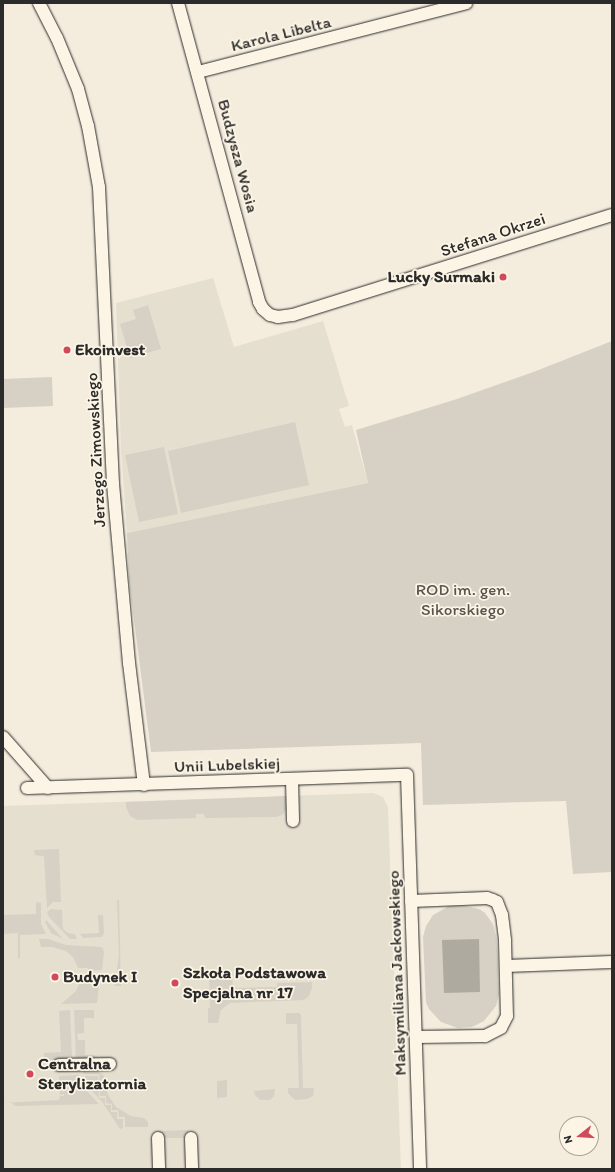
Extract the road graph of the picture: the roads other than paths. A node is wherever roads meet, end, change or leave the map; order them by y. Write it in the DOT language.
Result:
graph roads {
  1 [pos="39,3"];
  2 [pos="178,3"];
  3 [pos="466,3"];
  4 [pos="198,72"];
  5 [pos="612,214"];
  6 [pos="270,315"];
  7 [pos="3,737"];
  8 [pos="407,775"];
  9 [pos="292,779"];
  10 [pos="144,785"];
  11 [pos="27,788"];
  12 [pos="48,788"];
  13 [pos="293,821"];
  14 [pos="412,901"];
  15 [pos="612,962"];
  16 [pos="506,966"];
  17 [pos="417,1037"];
  18 [pos="110,1064"];
  19 [pos="59,1066"];
  20 [pos="158,1138"];
  21 [pos="191,1138"];
  22 [pos="159,1169"];
  23 [pos="192,1169"];
  24 [pos="420,1169"];
  1 -- 10 [label="street, Jerzego Zimowskiego"];
  2 -- 4 [label="street, Budzysza Wosia"];
  3 -- 4 [label="street, Karola Libelta"];
  4 -- 6 [label="street, Budzysza Wosia"];
  5 -- 6 [label="street, Stefana Okrzei"];
  7 -- 12 [label="street"];
  8 -- 9 [label="street, Unii Lubelskiej"];
  8 -- 14 [label="street, Maksymiliana Jackowskiego"];
  9 -- 10 [label="street, Unii Lubelskiej"];
  9 -- 13 [label="street"];
  10 -- 12 [label="street, Unii Lubelskiej"];
  11 -- 12 [label="street, Unii Lubelskiej"];
  14 -- 16 [label="street"];
  14 -- 17 [label="street, Maksymiliana Jackowskiego"];
  15 -- 16 [label="street"];
  16 -- 17 [label="street"];
  17 -- 24 [label="street, Maksymiliana Jackowskiego"];
  18 -- 19 [label="street"];
  20 -- 22 [label="street"];
  21 -- 23 [label="street"];
}
